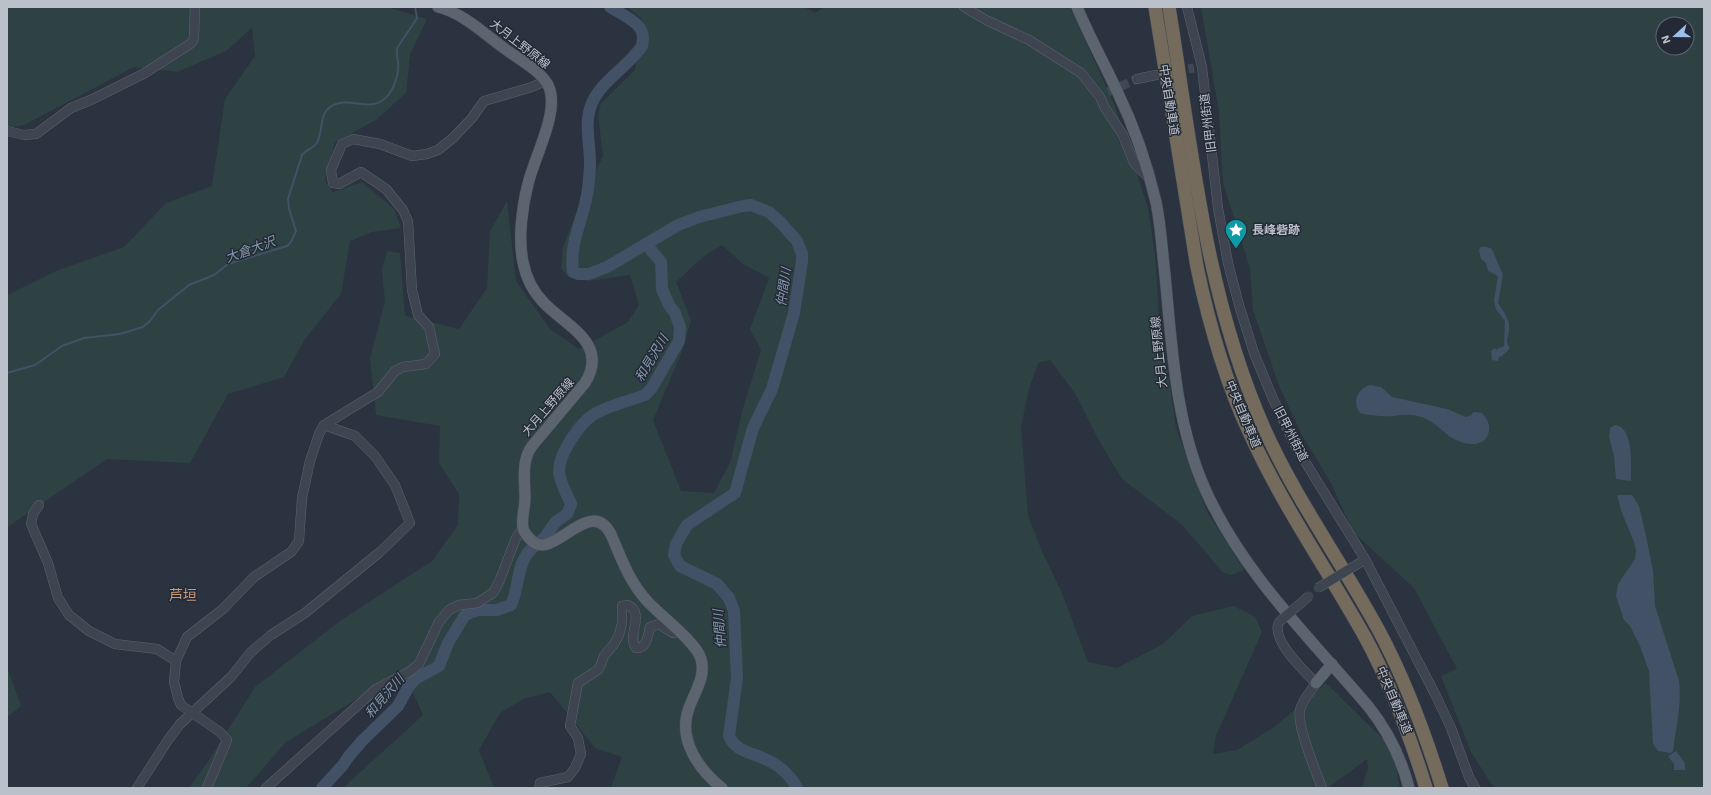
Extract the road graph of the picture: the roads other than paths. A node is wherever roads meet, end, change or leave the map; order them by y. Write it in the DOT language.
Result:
graph roads {
  1 [pos="195,7"];
  2 [pos="438,7"];
  3 [pos="964,7"];
  4 [pos="1076,7"];
  5 [pos="1154,7"];
  6 [pos="1169,7"];
  7 [pos="1186,7"];
  8 [pos="1156,75"];
  9 [pos="1137,79"];
  10 [pos="545,81"];
  11 [pos="7,131"];
  12 [pos="1150,179"];
  13 [pos="324,426"];
  14 [pos="39,505"];
  15 [pos="524,531"];
  16 [pos="1363,561"];
  17 [pos="678,632"];
  18 [pos="176,661"];
  19 [pos="1332,664"];
  20 [pos="1316,683"];
  21 [pos="192,713"];
  22 [pos="137,788"];
  23 [pos="207,788"];
  24 [pos="266,788"];
  25 [pos="539,788"];
  26 [pos="722,788"];
  27 [pos="1322,788"];
  28 [pos="1409,788"];
  29 [pos="1426,788"];
  30 [pos="1442,788"];
  31 [pos="1475,788"];
  1 -- 11 [label="street"];
  2 -- 10 [label="main road, 大月上野原線"];
  3 -- 12 [label="street"];
  4 -- 12 [label="main road, 大月上野原線"];
  5 -- 29 [label="highway, 中央自動車道"];
  6 -- 30 [label="highway, 中央自動車道"];
  7 -- 16 [label="street, 旧甲州街道"];
  8 -- 9 [label="street"];
  10 -- 13 [label="street"];
  10 -- 15 [label="main road, 大月上野原線"];
  12 -- 19 [label="main road, 大月上野原線"];
  13 -- 18 [label="street"];
  13 -- 21 [label="street"];
  14 -- 18 [label="street"];
  15 -- 17 [label="main road"];
  15 -- 24 [label="street"];
  16 -- 20 [label="street, bridge"];
  16 -- 31 [label="street, 旧甲州街道"];
  17 -- 25 [label="street"];
  17 -- 26 [label="main road"];
  18 -- 21 [label="street"];
  19 -- 20 [label="main road"];
  19 -- 28 [label="main road, 大月上野原線"];
  20 -- 27 [label="street"];
  21 -- 22 [label="street"];
  21 -- 23 [label="street"];
}
